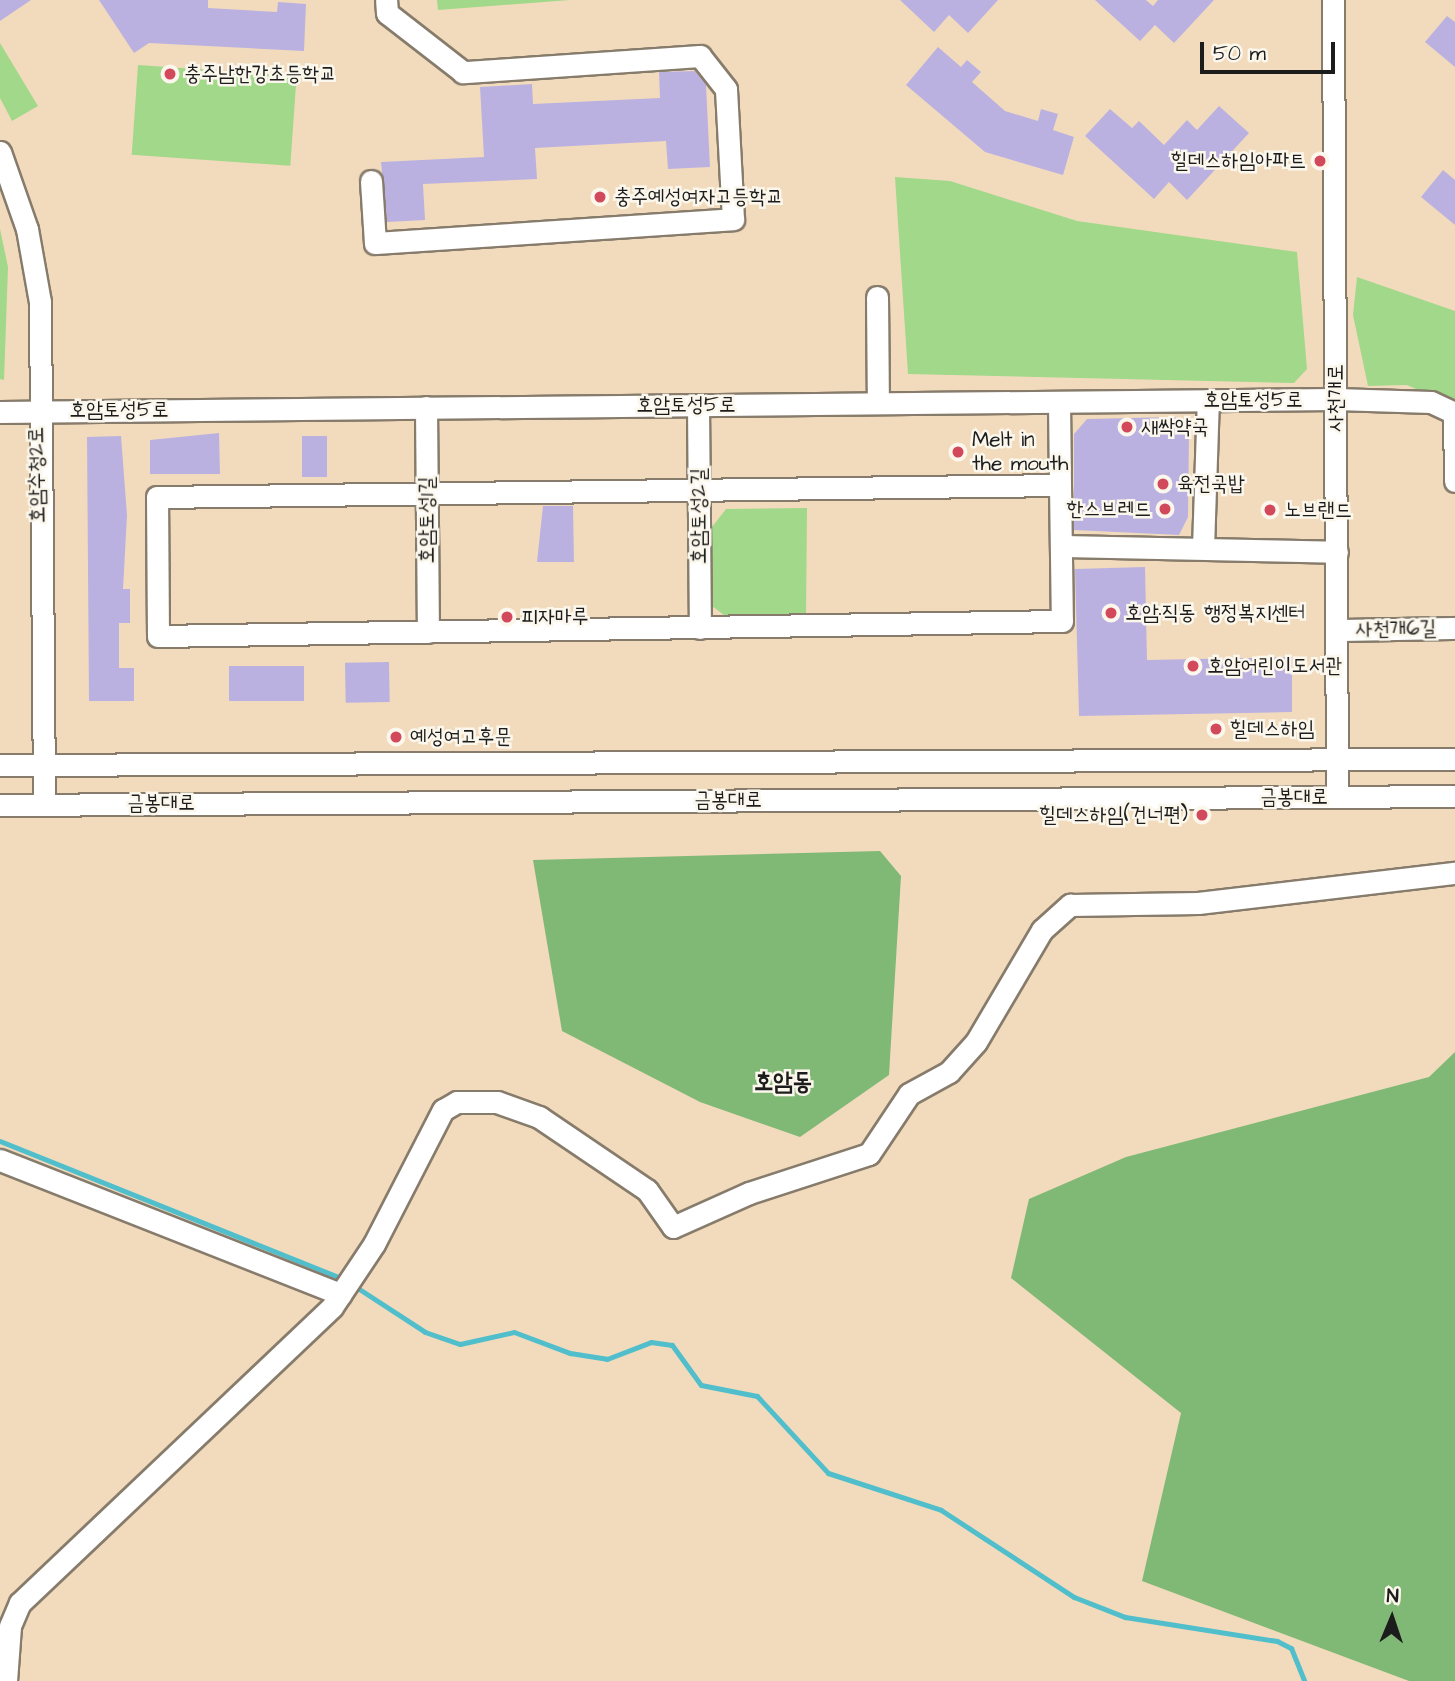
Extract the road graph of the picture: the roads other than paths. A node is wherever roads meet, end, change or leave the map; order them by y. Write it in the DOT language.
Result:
graph roads {
  1 [pos="386,0"];
  2 [pos="1333,0"];
  3 [pos="0,152"];
  4 [pos="372,181"];
  5 [pos="877,296"];
  6 [pos="1208,400"];
  7 [pos="1336,400"];
  8 [pos="1059,402"];
  9 [pos="878,403"];
  10 [pos="698,405"];
  11 [pos="426,407"];
  12 [pos="36,410"];
  13 [pos="0,412"];
  14 [pos="1454,412"];
  15 [pos="1455,481"];
  16 [pos="1060,485"];
  17 [pos="699,490"];
  18 [pos="428,494"];
  19 [pos="1062,546"];
  20 [pos="1203,548"];
  21 [pos="1337,552"];
  22 [pos="700,628"];
  23 [pos="1455,628"];
  24 [pos="1338,630"];
  25 [pos="428,632"];
  26 [pos="1338,758"];
  27 [pos="1455,758"];
  28 [pos="43,764"];
  29 [pos="0,765"];
  30 [pos="1455,796"];
  31 [pos="1337,797"];
  32 [pos="0,805"];
  33 [pos="44,805"];
  34 [pos="1455,873"];
  35 [pos="0,1160"];
  36 [pos="341,1294"];
  37 [pos="5,1637"];
  38 [pos="6,1681"];
  1 -- 4 [label="street"];
  2 -- 7 [label="street, 사천개로"];
  3 -- 12 [label="street, 호암수청2로"];
  5 -- 9 [label="street"];
  6 -- 7 [label="street, 호암토성5로"];
  6 -- 8 [label="street, 호암토성5로"];
  6 -- 20 [label="street"];
  7 -- 14 [label="street, 호암토성5로"];
  7 -- 21 [label="street, 사천개로"];
  8 -- 9 [label="street, 호암토성5로"];
  8 -- 16 [label="street"];
  9 -- 10 [label="street, 호암토성5로"];
  10 -- 11 [label="street, 호암토성5로"];
  10 -- 17 [label="street, 호암토성2길"];
  11 -- 12 [label="street, 호암토성5로"];
  11 -- 18 [label="street, 호암토성1길"];
  12 -- 13 [label="street, 호암토성5로"];
  12 -- 28 [label="street, 호암수청2로"];
  14 -- 15 [label="street"];
  16 -- 17 [label="street"];
  16 -- 19 [label="street"];
  17 -- 18 [label="street"];
  17 -- 22 [label="street, 호암토성2길"];
  18 -- 25 [label="street, 호암토성1길"];
  18 -- 25 [label="street"];
  19 -- 20 [label="street"];
  19 -- 22 [label="street"];
  20 -- 21 [label="street"];
  21 -- 24 [label="street, 사천개로"];
  22 -- 25 [label="street"];
  23 -- 24 [label="street, 사천개6길"];
  24 -- 26 [label="street, 사천개로"];
  26 -- 27 [label="street, 금봉대로"];
  26 -- 28 [label="street, 금봉대로"];
  26 -- 31 [label="street, 사천개로"];
  28 -- 29 [label="street, 금봉대로"];
  28 -- 33 [label="street, 호암수청2로"];
  30 -- 31 [label="street, 금봉대로"];
  31 -- 33 [label="street, 금봉대로"];
  32 -- 33 [label="street, 금봉대로"];
  34 -- 36 [label="street"];
  35 -- 36 [label="street"];
  36 -- 37 [label="street"];
  37 -- 38 [label="street"];
}
